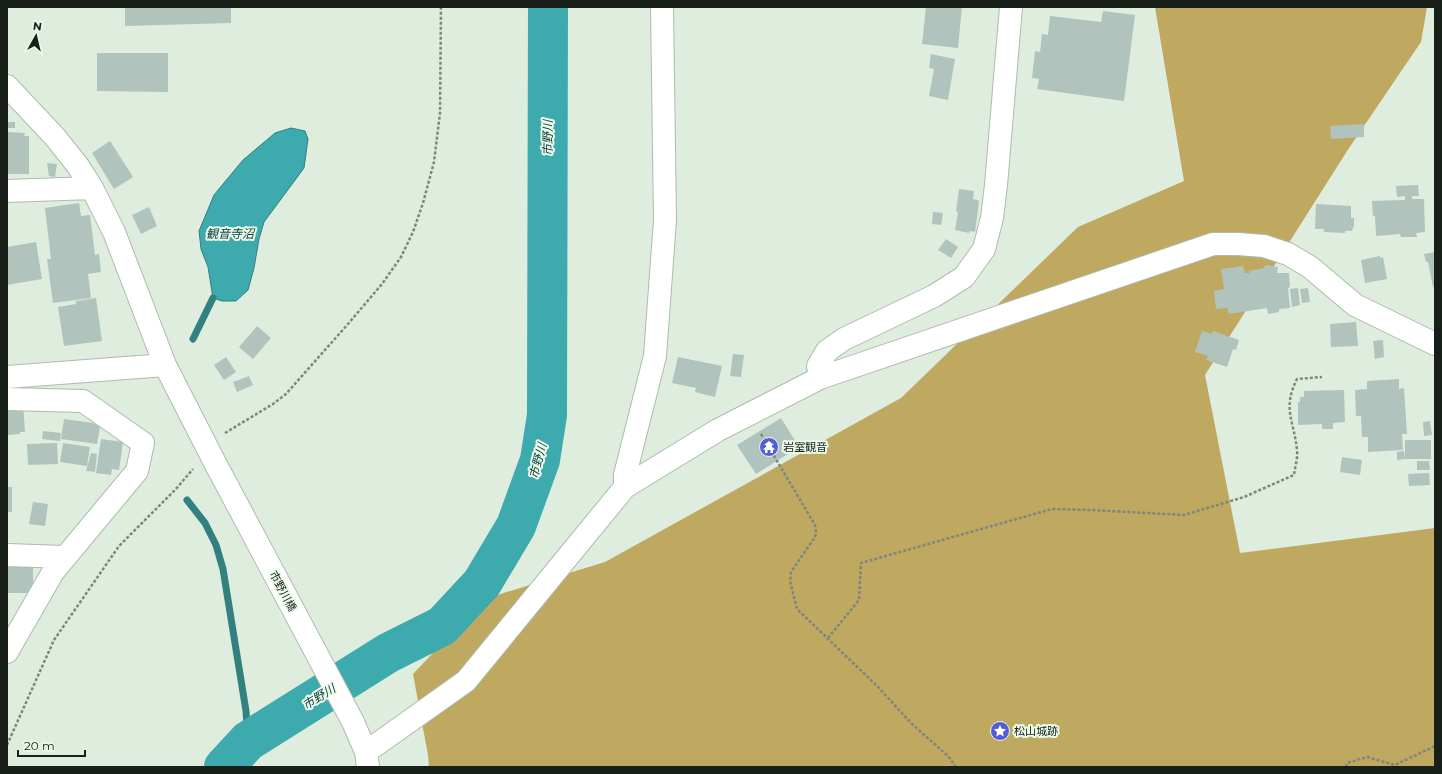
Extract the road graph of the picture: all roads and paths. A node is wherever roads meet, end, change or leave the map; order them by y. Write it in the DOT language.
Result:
graph roads {
  1 [pos="441,7"];
  2 [pos="662,7"];
  3 [pos="1012,7"];
  4 [pos="7,86"];
  5 [pos="92,188"];
  6 [pos="7,191"];
  7 [pos="1435,344"];
  8 [pos="165,365"];
  9 [pos="7,377"];
  10 [pos="1322,377"];
  11 [pos="820,378"];
  12 [pos="7,399"];
  13 [pos="749,414"];
  14 [pos="210,455"];
  15 [pos="625,488"];
  16 [pos="7,555"];
  17 [pos="65,557"];
  18 [pos="828,638"];
  19 [pos="7,652"];
  20 [pos="7,745"];
  21 [pos="1435,746"];
  22 [pos="367,759"];
  23 [pos="956,767"];
  24 [pos="1346,767"];
  1 -- 14 [label="path"];
  2 -- 15 [label="street"];
  3 -- 11 [label="street"];
  4 -- 5 [label="street, 市野川橋"];
  5 -- 6 [label="street"];
  5 -- 8 [label="street, 市野川橋"];
  7 -- 11 [label="street"];
  8 -- 9 [label="street"];
  8 -- 14 [label="street, 市野川橋"];
  10 -- 18 [label="path"];
  11 -- 13 [label="street"];
  12 -- 17 [label="street"];
  13 -- 15 [label="street"];
  13 -- 18 [label="path"];
  14 -- 20 [label="path"];
  14 -- 22 [label="street, 市野川橋"];
  15 -- 22 [label="street"];
  16 -- 17 [label="street"];
  17 -- 19 [label="street"];
  18 -- 23 [label="path"];
  21 -- 24 [label="path"];
}
